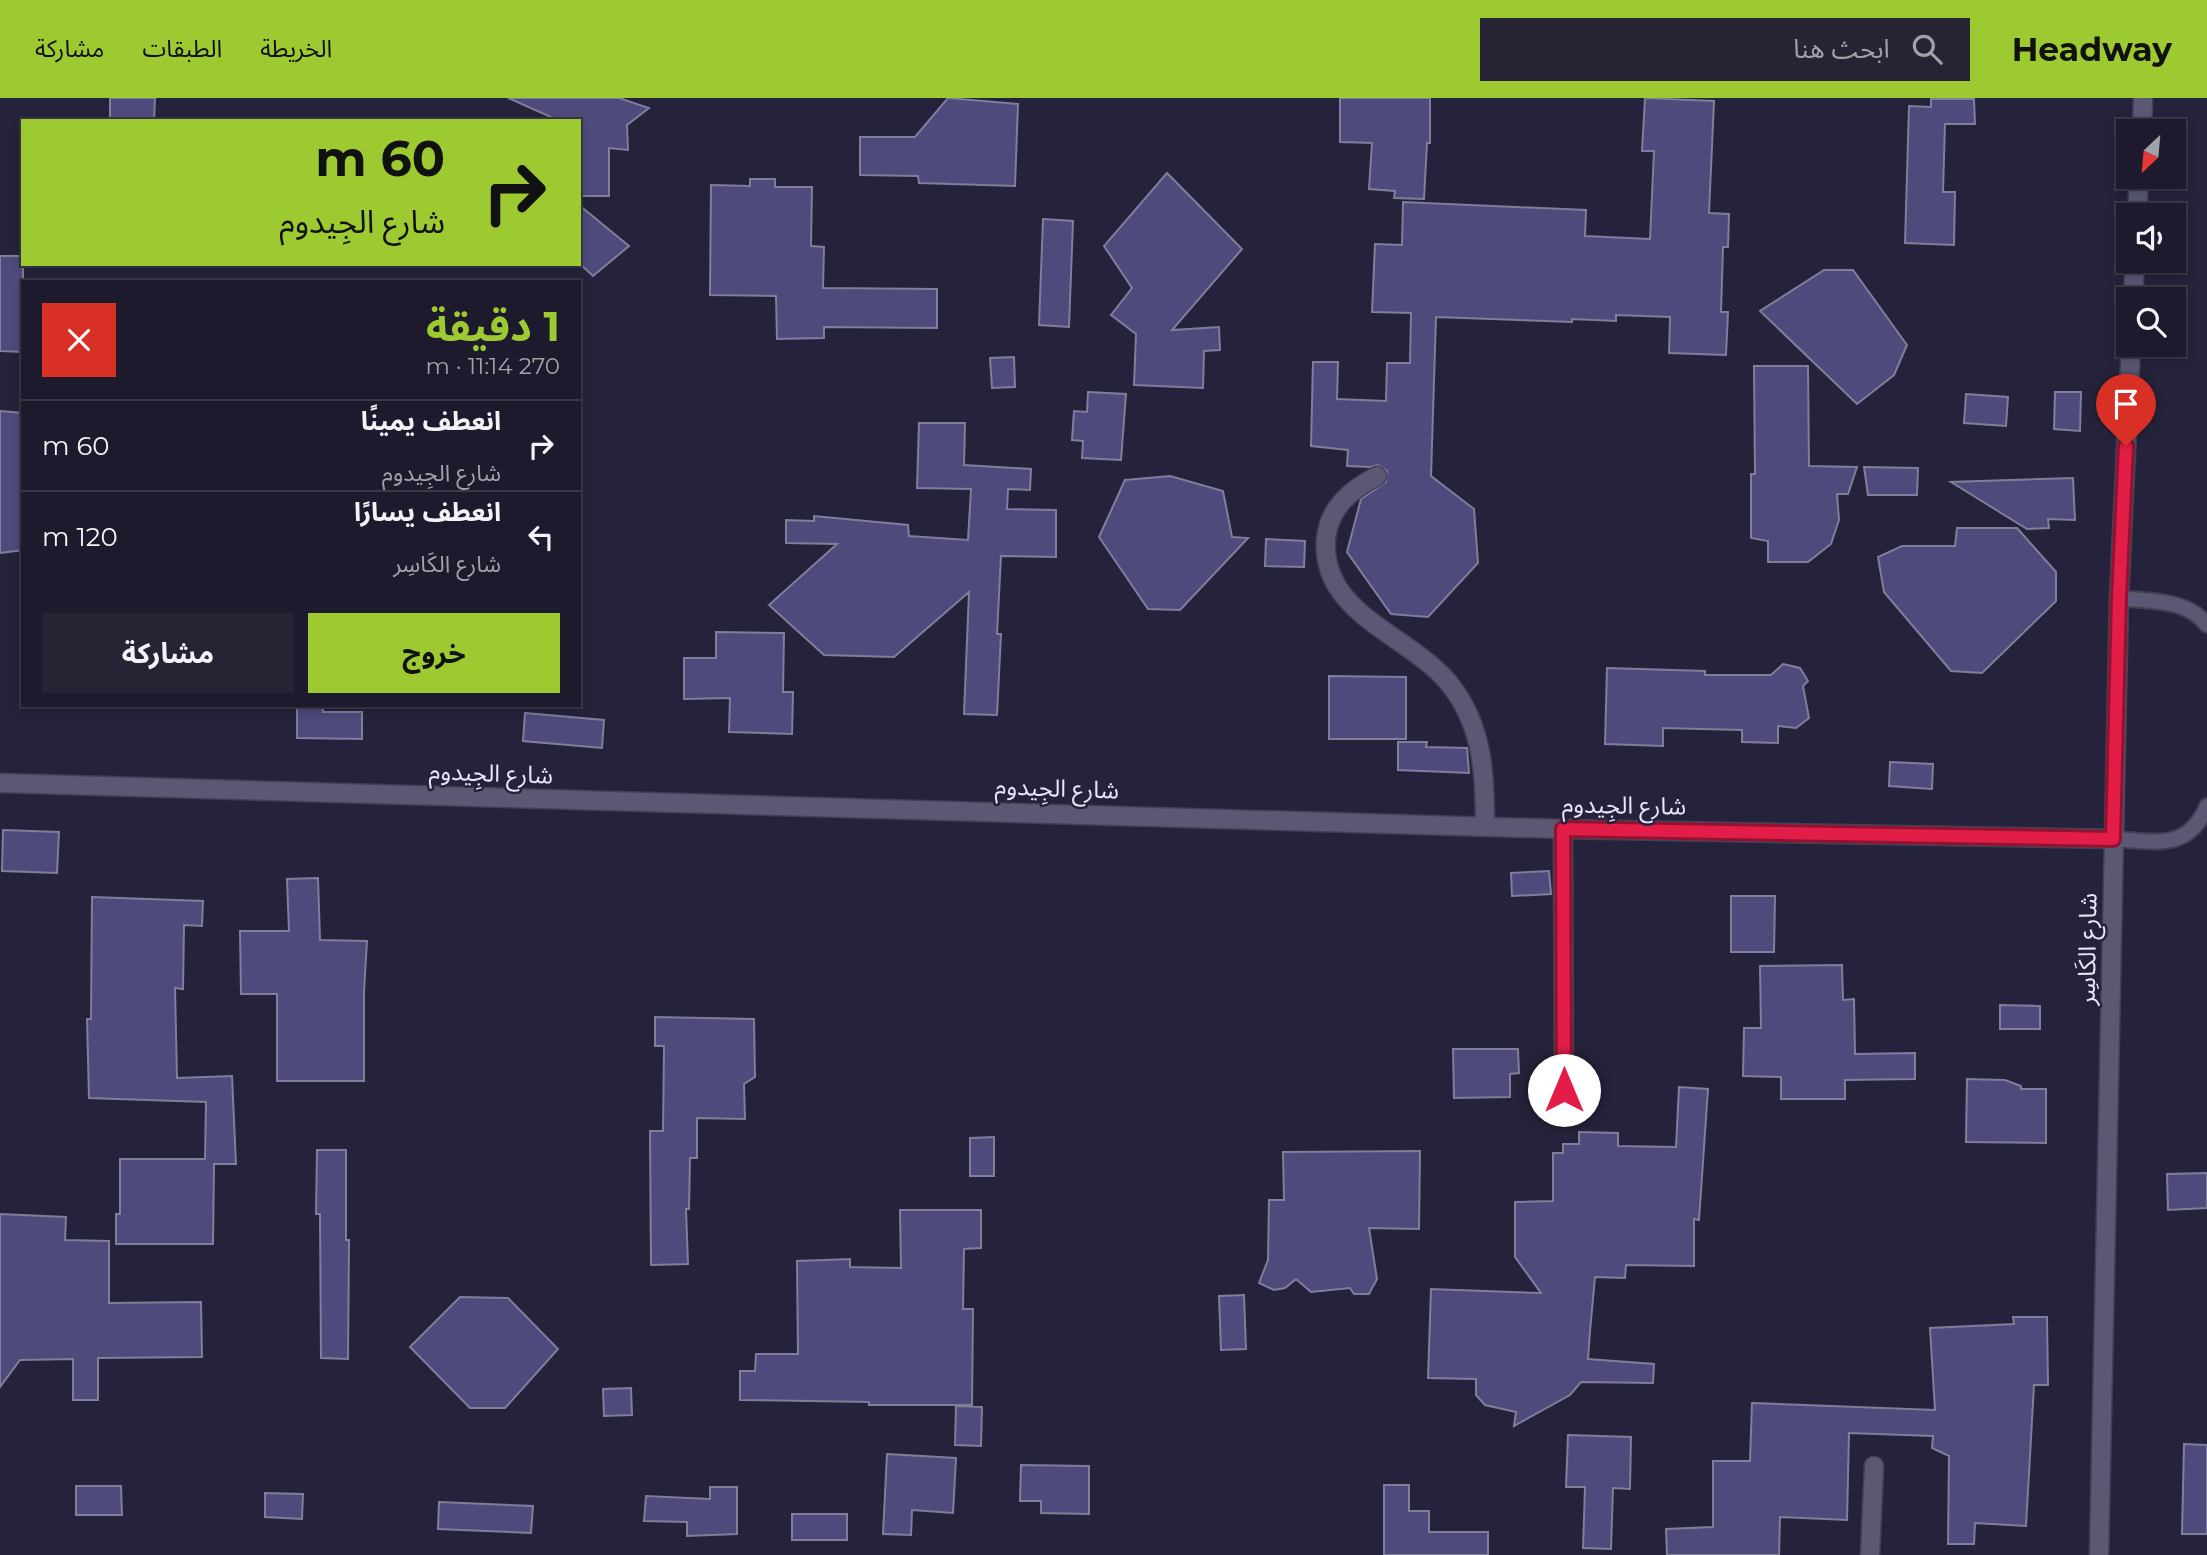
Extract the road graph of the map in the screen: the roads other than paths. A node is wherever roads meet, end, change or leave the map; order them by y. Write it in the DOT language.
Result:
graph roads {
  1 [pos="2143,98"];
  2 [pos="2142,119"];
  3 [pos="2130,357"];
  4 [pos="1377,476"];
  5 [pos="2119,598"];
  6 [pos="2207,625"];
  7 [pos="0,783"];
  8 [pos="2207,806"];
  9 [pos="1485,825"];
  10 [pos="1563,829"];
  11 [pos="2113,839"];
  12 [pos="1564,1090"];
  13 [pos="1874,1466"];
  14 [pos="1870,1555"];
  15 [pos="2099,1555"];
  1 -- 2 [label="street"];
  3 -- 5 [label="street, شارع الكَاسِر"];
  4 -- 9 [label="street"];
  5 -- 6 [label="lane"];
  5 -- 11 [label="street, شارع الكَاسِر"];
  7 -- 9 [label="street, شارع الجِيدوم"];
  8 -- 11 [label="lane"];
  9 -- 10 [label="street, شارع الجِيدوم"];
  10 -- 11 [label="street, شارع الجِيدوم"];
  10 -- 12 [label="street"];
  11 -- 15 [label="street, شارع الكَاسِر"];
  13 -- 14 [label="street"];
}
